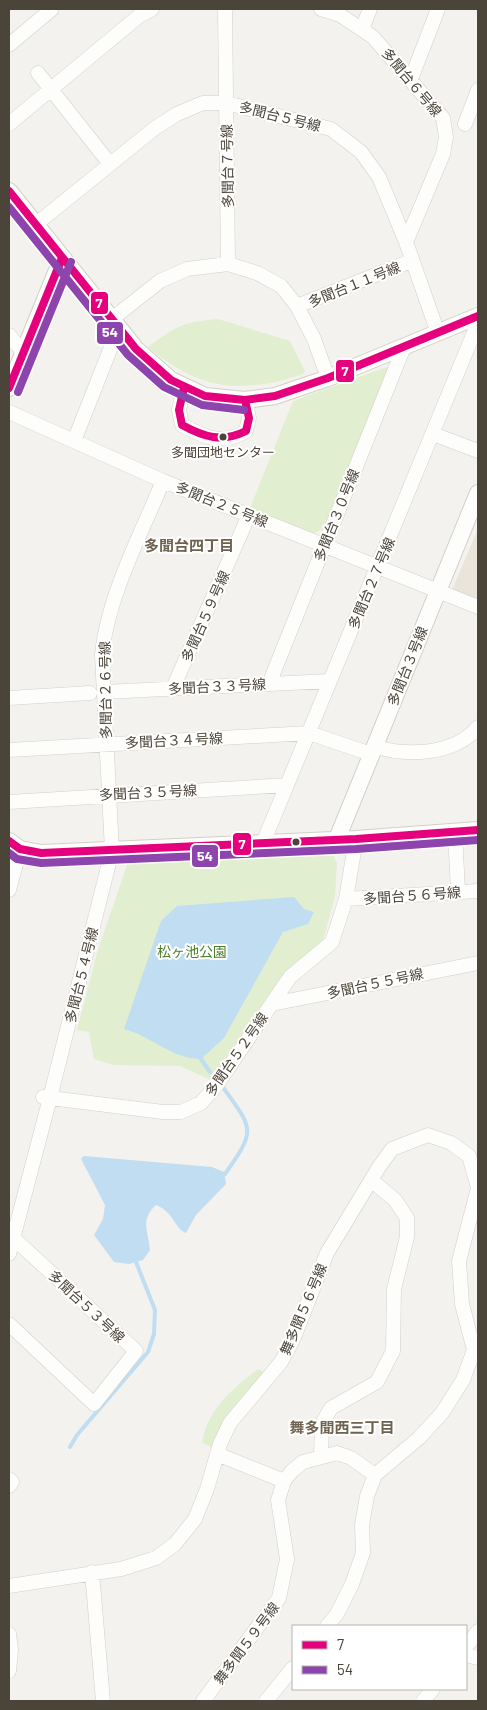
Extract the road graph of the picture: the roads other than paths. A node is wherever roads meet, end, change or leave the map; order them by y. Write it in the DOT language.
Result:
graph roads {
  1 [pos="52,9"];
  2 [pos="152,9"];
  3 [pos="225,9"];
  4 [pos="321,9"];
  5 [pos="370,9"];
  6 [pos="438,9"];
  7 [pos="362,30"];
  8 [pos="9,45"];
  9 [pos="38,73"];
  10 [pos="411,79"];
  11 [pos="51,89"];
  12 [pos="478,90"];
  13 [pos="226,103"];
  14 [pos="9,124"];
  15 [pos="465,124"];
  16 [pos="110,164"];
  17 [pos="9,191"];
  18 [pos="36,225"];
  19 [pos="406,242"];
  20 [pos="62,258"];
  21 [pos="411,261"];
  22 [pos="228,264"];
  23 [pos="297,306"];
  24 [pos="478,316"];
  25 [pos="115,323"];
  26 [pos="478,323"];
  27 [pos="438,333"];
  28 [pos="9,335"];
  29 [pos="404,346"];
  30 [pos="23,352"];
  31 [pos="328,378"];
  32 [pos="9,388"];
  33 [pos="184,388"];
  34 [pos="245,400"];
  35 [pos="9,412"];
  36 [pos="433,434"];
  37 [pos="74,441"];
  38 [pos="478,451"];
  39 [pos="163,481"];
  40 [pos="478,493"];
  41 [pos="249,516"];
  42 [pos="324,546"];
  43 [pos="378,568"];
  44 [pos="438,590"];
  45 [pos="478,607"];
  46 [pos="330,681"];
  47 [pos="269,684"];
  48 [pos="173,688"];
  49 [pos="97,692"];
  50 [pos="9,698"];
  51 [pos="478,727"];
  52 [pos="309,733"];
  53 [pos="106,743"];
  54 [pos="9,750"];
  55 [pos="373,750"];
  56 [pos="287,785"];
  57 [pos="109,794"];
  58 [pos="9,802"];
  59 [pos="478,830"];
  60 [pos="455,832"];
  61 [pos="337,839"];
  62 [pos="356,839"];
  63 [pos="263,843"];
  64 [pos="15,845"];
  65 [pos="112,851"];
  66 [pos="9,890"];
  67 [pos="478,891"];
  68 [pos="458,892"];
  69 [pos="346,899"];
  70 [pos="478,962"];
  71 [pos="272,1004"];
  72 [pos="47,1098"];
  73 [pos="371,1180"];
  74 [pos="478,1188"];
  75 [pos="11,1236"];
  76 [pos="9,1254"];
  77 [pos="9,1324"];
  78 [pos="476,1350"];
  79 [pos="217,1454"];
  80 [pos="321,1456"];
  81 [pos="375,1475"];
  82 [pos="9,1479"];
  83 [pos="284,1481"];
  84 [pos="9,1486"];
  85 [pos="92,1572"];
  86 [pos="9,1586"];
  87 [pos="328,1625"];
  88 [pos="478,1631"];
  89 [pos="9,1634"];
  90 [pos="467,1646"];
  91 [pos="292,1669"];
  92 [pos="9,1672"];
  93 [pos="432,1690"];
  94 [pos="103,1701"];
  95 [pos="204,1701"];
  96 [pos="266,1701"];
  97 [pos="423,1701"];
  1 -- 8 [label="street"];
  2 -- 11 [label="street"];
  3 -- 13 [label="street, 多聞台７号線"];
  4 -- 7 [label="street, 多聞台６号線"];
  5 -- 7 [label="street"];
  6 -- 10 [label="street"];
  7 -- 10 [label="street, 多聞台６号線"];
  9 -- 11 [label="street"];
  10 -- 19 [label="street, 多聞台６号線"];
  11 -- 14 [label="street"];
  11 -- 16 [label="street"];
  12 -- 15 [label="street"];
  13 -- 16 [label="street, 多聞台５号線"];
  13 -- 19 [label="street, 多聞台５号線"];
  13 -- 22 [label="street, 多聞台７号線"];
  16 -- 18 [label="street, 多聞台５号線"];
  17 -- 18 [label="street"];
  18 -- 20 [label="street"];
  19 -- 21 [label="street, 多聞台５号線"];
  20 -- 25 [label="street"];
  20 -- 30 [label="street"];
  21 -- 23 [label="street, 多聞台１１号線"];
  21 -- 27 [label="street, 多聞台５号線"];
  22 -- 23 [label="street"];
  22 -- 25 [label="street"];
  23 -- 31 [label="street"];
  24 -- 27 [label="street"];
  25 -- 33 [label="street"];
  25 -- 37 [label="street"];
  26 -- 36 [label="street, 多聞台２７号線"];
  27 -- 29 [label="street"];
  28 -- 30 [label="street"];
  29 -- 31 [label="street"];
  29 -- 42 [label="street, 多聞台３０号線"];
  30 -- 32 [label="street"];
  31 -- 34 [label="street"];
  33 -- 34 [label="street"];
  33 -- 34 [label="street"];
  35 -- 37 [label="street, 多聞台２５号線"];
  36 -- 38 [label="street"];
  36 -- 43 [label="street, 多聞台２７号線"];
  37 -- 39 [label="street, 多聞台２５号線"];
  39 -- 41 [label="street, 多聞台２５号線"];
  39 -- 49 [label="street, 多聞台２６号線"];
  40 -- 44 [label="street, 多聞台３号線"];
  41 -- 42 [label="street, 多聞台２５号線"];
  41 -- 48 [label="street, 多聞台５９号線"];
  42 -- 43 [label="street, 多聞台２５号線"];
  42 -- 47 [label="street, 多聞台３０号線"];
  43 -- 44 [label="street, 多聞台２５号線"];
  43 -- 46 [label="street, 多聞台２７号線"];
  44 -- 45 [label="street, 多聞台２５号線"];
  44 -- 55 [label="street, 多聞台３号線"];
  46 -- 47 [label="street, 多聞台３３号線"];
  46 -- 52 [label="street, 多聞台２７号線"];
  47 -- 48 [label="street, 多聞台３３号線"];
  48 -- 49 [label="street, 多聞台３３号線"];
  49 -- 50 [label="street, 多聞台３３号線"];
  49 -- 53 [label="street, 多聞台２６号線"];
  51 -- 55 [label="street"];
  52 -- 53 [label="street, 多聞台３４号線"];
  52 -- 55 [label="street"];
  52 -- 56 [label="street, 多聞台２７号線"];
  53 -- 54 [label="street, 多聞台３４号線"];
  53 -- 57 [label="street, 多聞台２６号線"];
  55 -- 61 [label="street, 多聞台３号線"];
  56 -- 57 [label="street, 多聞台３５号線"];
  56 -- 63 [label="street, 多聞台２７号線"];
  57 -- 58 [label="street, 多聞台３５号線"];
  57 -- 65 [label="street, 多聞台２６号線"];
  59 -- 60 [label="street"];
  60 -- 62 [label="street"];
  60 -- 68 [label="street"];
  61 -- 62 [label="street"];
  61 -- 63 [label="street"];
  62 -- 69 [label="street, 多聞台５２号線"];
  63 -- 65 [label="street"];
  64 -- 65 [label="street"];
  64 -- 66 [label="street"];
  65 -- 72 [label="street, 多聞台５４号線"];
  67 -- 68 [label="street, 多聞台５６号線"];
  68 -- 69 [label="street, 多聞台５６号線"];
  69 -- 71 [label="street, 多聞台５２号線"];
  70 -- 71 [label="street, 多聞台５５号線"];
  71 -- 72 [label="street, 多聞台５２号線"];
  72 -- 75 [label="street"];
  73 -- 74 [label="street, 舞多聞５６号線"];
  73 -- 79 [label="street, 舞多聞５６号線"];
  73 -- 80 [label="street"];
  74 -- 78 [label="street, 舞多聞５６号線"];
  75 -- 76 [label="street"];
  75 -- 77 [label="street, 多聞台５３号線"];
  78 -- 81 [label="street, 舞多聞５６号線"];
  79 -- 83 [label="street"];
  79 -- 85 [label="street, 舞多聞５６号線"];
  80 -- 81 [label="street"];
  80 -- 83 [label="street"];
  81 -- 87 [label="street"];
  82 -- 84 [label="street"];
  83 -- 95 [label="street, 舞多聞５９号線"];
  85 -- 86 [label="street, 舞多聞５６号線"];
  85 -- 94 [label="street"];
  88 -- 90 [label="street"];
  89 -- 92 [label="street"];
  91 -- 96 [label="street"];
  93 -- 97 [label="street"];
}
